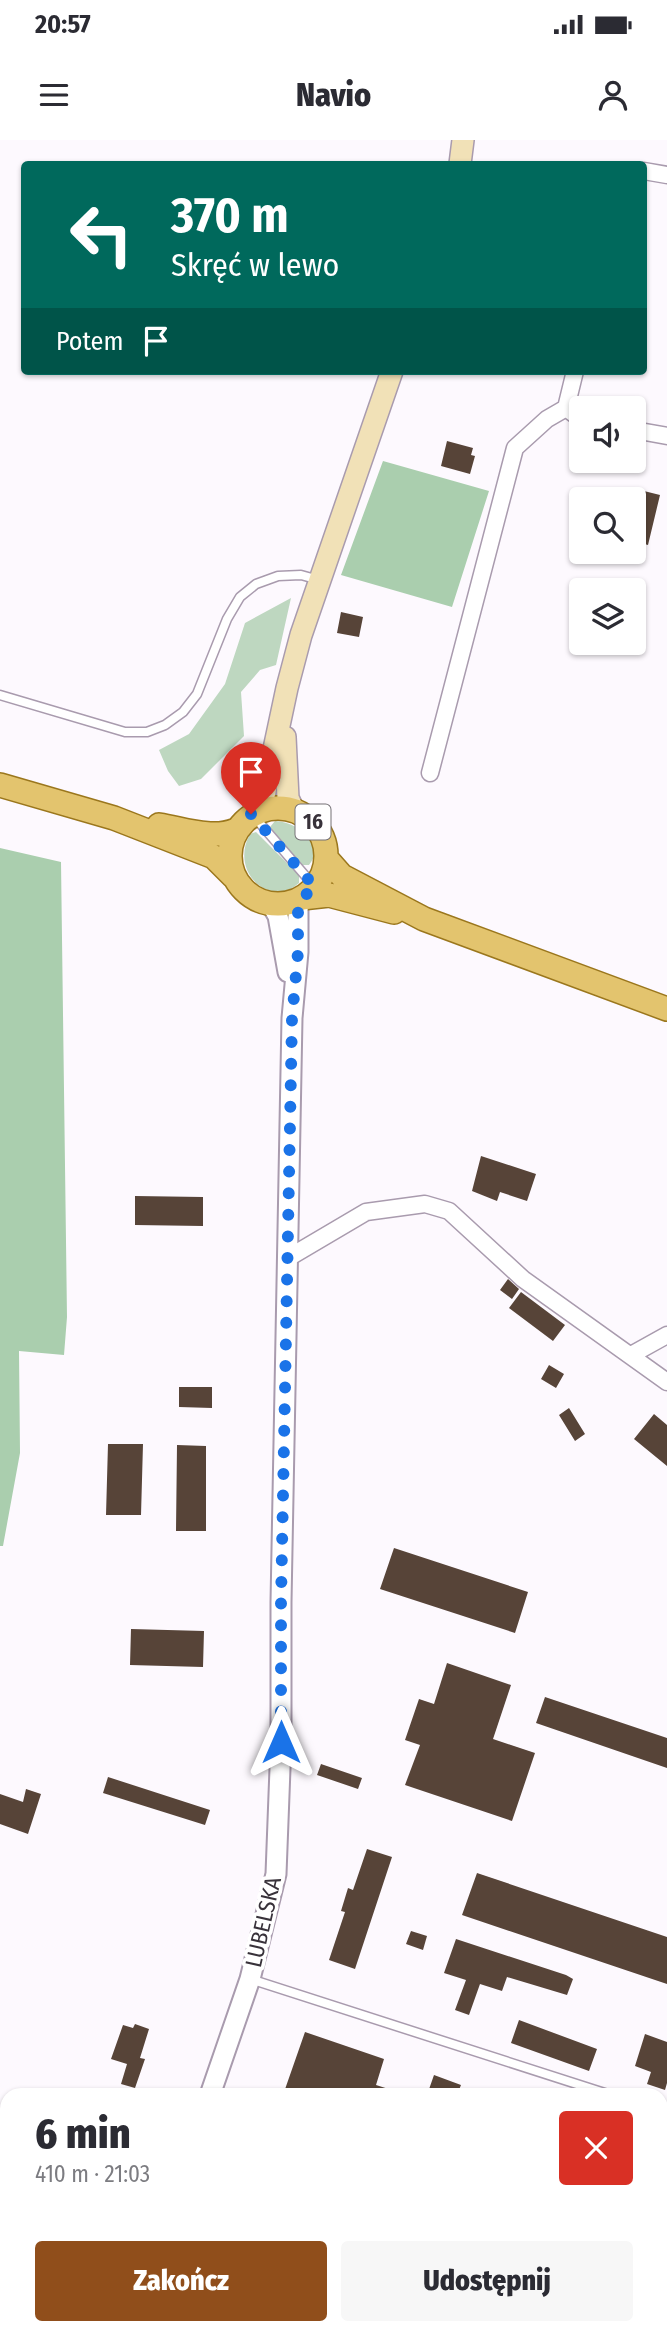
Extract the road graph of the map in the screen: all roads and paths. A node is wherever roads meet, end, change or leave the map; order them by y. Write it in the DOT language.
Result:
graph roads {
  1 [pos="463,140"];
  2 [pos="460,161"];
  3 [pos="647,172"];
  4 [pos="667,175"];
  5 [pos="391,375"];
  6 [pos="574,375"];
  7 [pos="566,408"];
  8 [pos="569,410"];
  9 [pos="646,432"];
  10 [pos="667,436"];
  11 [pos="319,580"];
  12 [pos="0,695"];
  13 [pos="283,710"];
  14 [pos="430,774"];
  15 [pos="0,785"];
  16 [pos="293,809"];
  17 [pos="114,818"];
  18 [pos="250,818"];
  19 [pos="327,859"];
  20 [pos="233,876"];
  21 [pos="309,892"];
  22 [pos="271,904"];
  23 [pos="424,919"];
  24 [pos="667,1009"];
  25 [pos="292,1018"];
  26 [pos="288,1258"];
  27 [pos="667,1335"];
  28 [pos="631,1355"];
  29 [pos="667,1382"];
  30 [pos="250,1979"];
  31 [pos="212,2088"];
  32 [pos="589,2088"];
  1 -- 2 [label="main road"];
  3 -- 4 [label="street"];
  5 -- 11 [label="main road"];
  6 -- 7 [label="street"];
  7 -- 8 [label="street"];
  7 -- 14 [label="street"];
  9 -- 10 [label="street"];
  11 -- 12 [label="lane"];
  11 -- 13 [label="main road"];
  13 -- 16 [label="main road"];
  13 -- 18 [label="main road"];
  15 -- 17 [label="main road, 16"];
  16 -- 18 [label="main road, 16"];
  16 -- 19 [label="main road, 16"];
  17 -- 18 [label="main road, 16"];
  17 -- 20 [label="main road, 16"];
  18 -- 20 [label="main road"];
  18 -- 21 [label="lane"];
  19 -- 21 [label="main road, 16"];
  19 -- 23 [label="main road, 16"];
  20 -- 22 [label="main road, 16"];
  21 -- 22 [label="main road, 16"];
  21 -- 23 [label="main road, 16"];
  21 -- 25 [label="street"];
  22 -- 25 [label="street"];
  23 -- 24 [label="main road, 16"];
  25 -- 26 [label="street, LUBELSKA"];
  26 -- 28 [label="street"];
  26 -- 30 [label="street, LUBELSKA"];
  27 -- 28 [label="street"];
  28 -- 29 [label="street"];
  30 -- 31 [label="street, LUBELSKA"];
  30 -- 32 [label="lane"];
}
